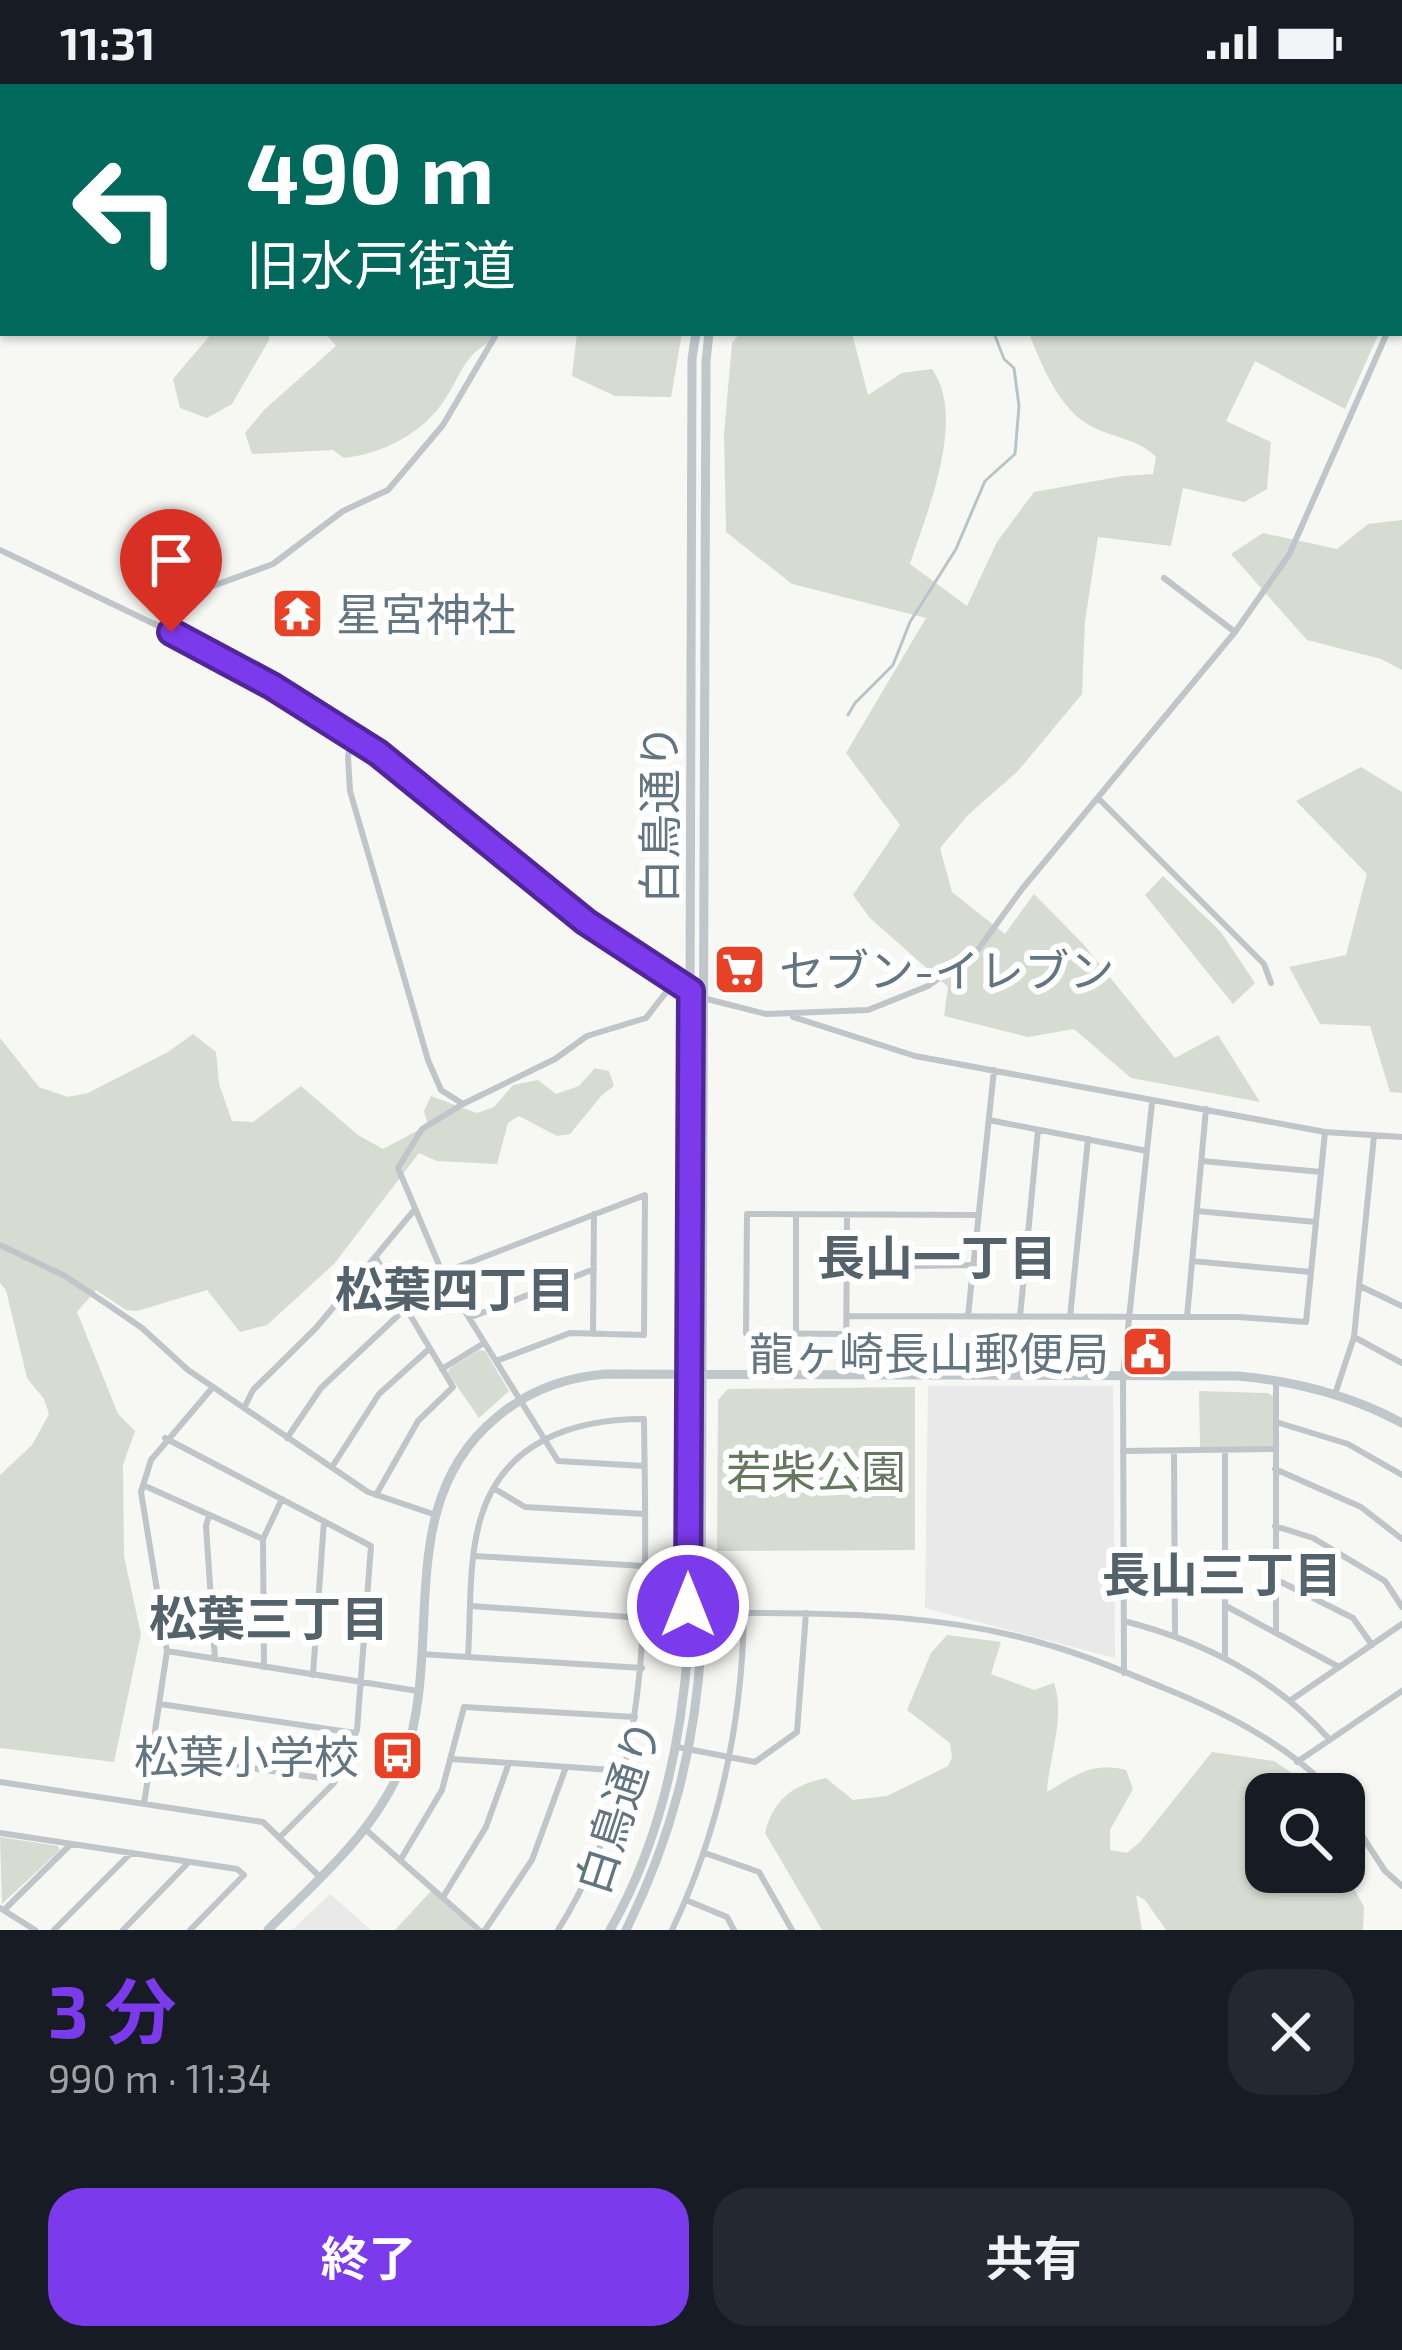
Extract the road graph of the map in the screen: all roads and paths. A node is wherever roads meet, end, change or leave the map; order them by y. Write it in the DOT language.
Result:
graph roads {
  1 [pos="495,336"];
  2 [pos="696,336"];
  3 [pos="710,336"];
  4 [pos="1386,336"];
  5 [pos="0,550"];
  6 [pos="1164,578"];
  7 [pos="171,632"];
  8 [pos="1235,632"];
  9 [pos="352,736"];
  10 [pos="1100,799"];
  11 [pos="675,982"];
  12 [pos="1271,983"];
  13 [pos="691,991"];
  14 [pos="703,998"];
  15 [pos="784,1014"];
  16 [pos="994,1070"];
  17 [pos="1152,1102"];
  18 [pos="463,1104"];
  19 [pos="1206,1109"];
  20 [pos="988,1120"];
  21 [pos="1038,1130"];
  22 [pos="1325,1132"];
  23 [pos="1374,1136"];
  24 [pos="1402,1137"];
  25 [pos="1088,1139"];
  26 [pos="1147,1151"];
  27 [pos="1202,1161"];
  28 [pos="1321,1172"];
  29 [pos="415,1209"];
  30 [pos="1197,1211"];
  31 [pos="594,1214"];
  32 [pos="796,1215"];
  33 [pos="847,1215"];
  34 [pos="979,1215"];
  35 [pos="1316,1222"];
  36 [pos="0,1245"];
  37 [pos="376,1258"];
  38 [pos="1192,1262"];
  39 [pos="974,1265"];
  40 [pos="847,1267"];
  41 [pos="594,1269"];
  42 [pos="1311,1272"];
  43 [pos="442,1274"];
  44 [pos="1362,1287"];
  45 [pos="1402,1306"];
  46 [pos="405,1310"];
  47 [pos="847,1316"];
  48 [pos="968,1316"];
  49 [pos="1020,1317"];
  50 [pos="1070,1317"];
  51 [pos="1187,1317"];
  52 [pos="469,1318"];
  53 [pos="1129,1318"];
  54 [pos="593,1334"];
  55 [pos="796,1334"];
  56 [pos="847,1334"];
  57 [pos="1354,1337"];
  58 [pos="484,1343"];
  59 [pos="429,1349"];
  60 [pos="496,1361"];
  61 [pos="1402,1363"];
  62 [pos="442,1369"];
  63 [pos="688,1374"];
  64 [pos="703,1374"];
  65 [pos="846,1375"];
  66 [pos="1123,1375"];
  67 [pos="1276,1380"];
  68 [pos="212,1387"];
  69 [pos="1336,1394"];
  70 [pos="520,1400"];
  71 [pos="244,1408"];
  72 [pos="1276,1422"];
  73 [pos="1402,1424"];
  74 [pos="287,1438"];
  75 [pos="544,1438"];
  76 [pos="167,1439"];
  77 [pos="1276,1449"];
  78 [pos="1124,1450"];
  79 [pos="1174,1450"];
  80 [pos="1225,1450"];
  81 [pos="644,1466"];
  82 [pos="332,1467"];
  83 [pos="1274,1469"];
  84 [pos="1402,1475"];
  85 [pos="143,1485"];
  86 [pos="495,1489"];
  87 [pos="376,1495"];
  88 [pos="282,1499"];
  89 [pos="433,1514"];
  90 [pos="645,1514"];
  91 [pos="209,1515"];
  92 [pos="324,1521"];
  93 [pos="1275,1526"];
  94 [pos="262,1539"];
  95 [pos="1402,1539"];
  96 [pos="475,1556"];
  97 [pos="644,1566"];
  98 [pos="1275,1579"];
  99 [pos="471,1606"];
  100 [pos="1225,1606"];
  101 [pos="1402,1607"];
  102 [pos="806,1613"];
  103 [pos="643,1618"];
  104 [pos="1123,1621"];
  105 [pos="1402,1624"];
  106 [pos="1276,1633"];
  107 [pos="1175,1636"];
  108 [pos="1372,1646"];
  109 [pos="167,1652"];
  110 [pos="421,1654"];
  111 [pos="468,1656"];
  112 [pos="1225,1657"];
  113 [pos="215,1659"];
  114 [pos="264,1667"];
  115 [pos="1339,1667"];
  116 [pos="642,1668"];
  117 [pos="1124,1673"];
  118 [pos="313,1675"];
  119 [pos="362,1683"];
  120 [pos="418,1691"];
  121 [pos="1402,1691"];
  122 [pos="1291,1700"];
  123 [pos="160,1703"];
  124 [pos="636,1718"];
  125 [pos="355,1733"];
  126 [pos="1330,1740"];
  127 [pos="677,1747"];
  128 [pos="690,1751"];
  129 [pos="152,1754"];
  130 [pos="730,1758"];
  131 [pos="452,1759"];
  132 [pos="509,1762"];
  133 [pos="1297,1762"];
  134 [pos="566,1767"];
  135 [pos="626,1771"];
  136 [pos="1310,1773"];
  137 [pos="335,1780"];
  138 [pos="0,1782"];
  139 [pos="144,1804"];
  140 [pos="365,1829"];
  141 [pos="0,1833"];
  142 [pos="279,1838"];
  143 [pos="1365,1840"];
  144 [pos="71,1844"];
  145 [pos="131,1853"];
  146 [pos="705,1853"];
  147 [pos="401,1859"];
  148 [pos="189,1862"];
  149 [pos="320,1877"];
  150 [pos="1402,1886"];
  151 [pos="442,1897"];
  152 [pos="686,1900"];
  153 [pos="2,1909"];
  154 [pos="35,1930"];
  155 [pos="53,1930"];
  156 [pos="123,1930"];
  157 [pos="190,1930"];
  158 [pos="268,1930"];
  159 [pos="482,1930"];
  160 [pos="558,1930"];
  161 [pos="610,1930"];
  162 [pos="626,1930"];
  163 [pos="672,1930"];
  164 [pos="734,1930"];
  165 [pos="792,1930"];
  1 -- 7 [label="street"];
  2 -- 13 [label="main road, 白鳥通り"];
  3 -- 14 [label="main road, 白鳥通り"];
  4 -- 8 [label="street"];
  5 -- 7 [label="street"];
  6 -- 8 [label="street"];
  7 -- 9 [label="street"];
  8 -- 10 [label="street"];
  9 -- 11 [label="street"];
  9 -- 18 [label="street"];
  10 -- 12 [label="street"];
  10 -- 15 [label="street"];
  11 -- 13 [label="street"];
  11 -- 18 [label="street"];
  13 -- 14 [label="street"];
  13 -- 63 [label="main road, 白鳥通り"];
  14 -- 15 [label="street"];
  14 -- 64 [label="main road, 白鳥通り"];
  15 -- 16 [label="street"];
  16 -- 17 [label="street"];
  16 -- 20 [label="street"];
  17 -- 19 [label="street"];
  17 -- 26 [label="street"];
  18 -- 29 [label="street"];
  19 -- 22 [label="street"];
  19 -- 27 [label="street"];
  20 -- 21 [label="street"];
  20 -- 34 [label="street"];
  21 -- 25 [label="street"];
  21 -- 49 [label="street"];
  22 -- 23 [label="street"];
  22 -- 28 [label="street"];
  23 -- 24 [label="street"];
  23 -- 44 [label="street"];
  25 -- 26 [label="street"];
  25 -- 50 [label="street"];
  26 -- 53 [label="street"];
  27 -- 28 [label="street"];
  27 -- 30 [label="street"];
  28 -- 35 [label="street"];
  29 -- 37 [label="street"];
  29 -- 43 [label="street"];
  30 -- 35 [label="street"];
  30 -- 38 [label="street"];
  31 -- 41 [label="street"];
  31 -- 43 [label="street"];
  31 -- 54 [label="street"];
  32 -- 33 [label="street"];
  32 -- 55 [label="street"];
  32 -- 55 [label="street"];
  33 -- 34 [label="street"];
  33 -- 40 [label="street"];
  34 -- 39 [label="street"];
  35 -- 42 [label="street"];
  36 -- 68 [label="street"];
  37 -- 46 [label="street"];
  37 -- 71 [label="street"];
  38 -- 42 [label="street"];
  38 -- 51 [label="street"];
  39 -- 40 [label="street"];
  39 -- 48 [label="street"];
  40 -- 47 [label="street"];
  41 -- 52 [label="street"];
  41 -- 54 [label="street"];
  42 -- 51 [label="street"];
  43 -- 52 [label="street"];
  44 -- 45 [label="street"];
  44 -- 57 [label="street"];
  46 -- 59 [label="street"];
  46 -- 74 [label="street"];
  47 -- 48 [label="street"];
  47 -- 56 [label="street"];
  48 -- 49 [label="street"];
  49 -- 50 [label="street"];
  50 -- 53 [label="street"];
  51 -- 53 [label="street"];
  52 -- 58 [label="street"];
  53 -- 66 [label="street"];
  54 -- 60 [label="street"];
  55 -- 56 [label="street"];
  56 -- 65 [label="street"];
  57 -- 61 [label="street"];
  57 -- 69 [label="street"];
  58 -- 60 [label="street"];
  58 -- 62 [label="street"];
  59 -- 62 [label="street"];
  59 -- 82 [label="street"];
  60 -- 70 [label="street"];
  62 -- 87 [label="street"];
  63 -- 64 [label="main road"];
  63 -- 70 [label="main road"];
  63 -- 127 [label="main road, 白鳥通り"];
  64 -- 65 [label="main road"];
  64 -- 128 [label="main road, 白鳥通り"];
  65 -- 66 [label="main road"];
  66 -- 67 [label="main road"];
  66 -- 78 [label="street"];
  67 -- 69 [label="main road"];
  67 -- 72 [label="street"];
  68 -- 71 [label="street"];
  68 -- 76 [label="street"];
  69 -- 73 [label="main road"];
  70 -- 75 [label="street"];
  70 -- 89 [label="main road"];
  71 -- 74 [label="street"];
  72 -- 77 [label="street"];
  72 -- 84 [label="street"];
  74 -- 82 [label="street"];
  75 -- 81 [label="street"];
  75 -- 81 [label="street"];
  75 -- 86 [label="street"];
  76 -- 85 [label="street"];
  76 -- 88 [label="street"];
  77 -- 80 [label="street"];
  77 -- 83 [label="street"];
  78 -- 79 [label="street"];
  78 -- 104 [label="street"];
  79 -- 80 [label="street"];
  79 -- 107 [label="street"];
  80 -- 100 [label="street"];
  81 -- 90 [label="street"];
  82 -- 87 [label="street"];
  83 -- 93 [label="street"];
  83 -- 95 [label="street"];
  85 -- 91 [label="street"];
  85 -- 109 [label="street"];
  86 -- 90 [label="street"];
  86 -- 96 [label="street"];
  87 -- 89 [label="street"];
  88 -- 92 [label="street"];
  88 -- 94 [label="street"];
  89 -- 110 [label="main road"];
  90 -- 97 [label="street"];
  91 -- 94 [label="street"];
  91 -- 113 [label="street"];
  92 -- 118 [label="street"];
  92 -- 119 [label="street"];
  93 -- 98 [label="street"];
  93 -- 101 [label="street"];
  94 -- 114 [label="street"];
  96 -- 97 [label="street"];
  96 -- 99 [label="street"];
  97 -- 103 [label="street"];
  98 -- 106 [label="street"];
  98 -- 108 [label="street"];
  99 -- 103 [label="street"];
  99 -- 111 [label="street"];
  100 -- 106 [label="street"];
  100 -- 112 [label="street"];
  102 -- 117 [label="street"];
  102 -- 130 [label="street"];
  102 -- 130 [label="street"];
  103 -- 116 [label="street"];
  104 -- 107 [label="street"];
  104 -- 117 [label="street"];
  105 -- 108 [label="street"];
  106 -- 115 [label="street"];
  107 -- 112 [label="street"];
  108 -- 115 [label="street"];
  109 -- 113 [label="street"];
  109 -- 123 [label="street"];
  110 -- 111 [label="street"];
  110 -- 120 [label="main road"];
  111 -- 116 [label="street"];
  112 -- 122 [label="street"];
  113 -- 114 [label="street"];
  114 -- 118 [label="street"];
  115 -- 122 [label="street"];
  116 -- 124 [label="street"];
  117 -- 133 [label="street"];
  118 -- 119 [label="street"];
  119 -- 120 [label="street"];
  119 -- 125 [label="street"];
  120 -- 140 [label="main road"];
  121 -- 126 [label="street"];
  122 -- 126 [label="street"];
  123 -- 125 [label="street"];
  123 -- 129 [label="street"];
  124 -- 131 [label="street"];
  124 -- 135 [label="street"];
  125 -- 137 [label="street"];
  126 -- 133 [label="street"];
  127 -- 128 [label="street"];
  127 -- 161 [label="main road, 白鳥通り"];
  128 -- 130 [label="street"];
  128 -- 162 [label="main road, 白鳥通り"];
  129 -- 137 [label="street"];
  129 -- 139 [label="street"];
  130 -- 146 [label="street"];
  131 -- 132 [label="street"];
  131 -- 147 [label="street"];
  132 -- 134 [label="street"];
  132 -- 151 [label="street"];
  133 -- 136 [label="street"];
  134 -- 135 [label="street"];
  134 -- 159 [label="street"];
  135 -- 160 [label="street"];
  137 -- 142 [label="street"];
  138 -- 139 [label="street"];
  139 -- 142 [label="street"];
  140 -- 147 [label="street"];
  140 -- 149 [label="main road"];
  141 -- 144 [label="street"];
  142 -- 149 [label="street"];
  143 -- 150 [label="street"];
  144 -- 145 [label="street"];
  144 -- 153 [label="street"];
  145 -- 148 [label="street"];
  145 -- 155 [label="street"];
  146 -- 152 [label="street"];
  146 -- 165 [label="street"];
  147 -- 151 [label="street"];
  148 -- 156 [label="street"];
  148 -- 157 [label="street"];
  149 -- 158 [label="main road"];
  151 -- 159 [label="street"];
  152 -- 163 [label="street"];
  152 -- 164 [label="street"];
  153 -- 154 [label="street"];
}
